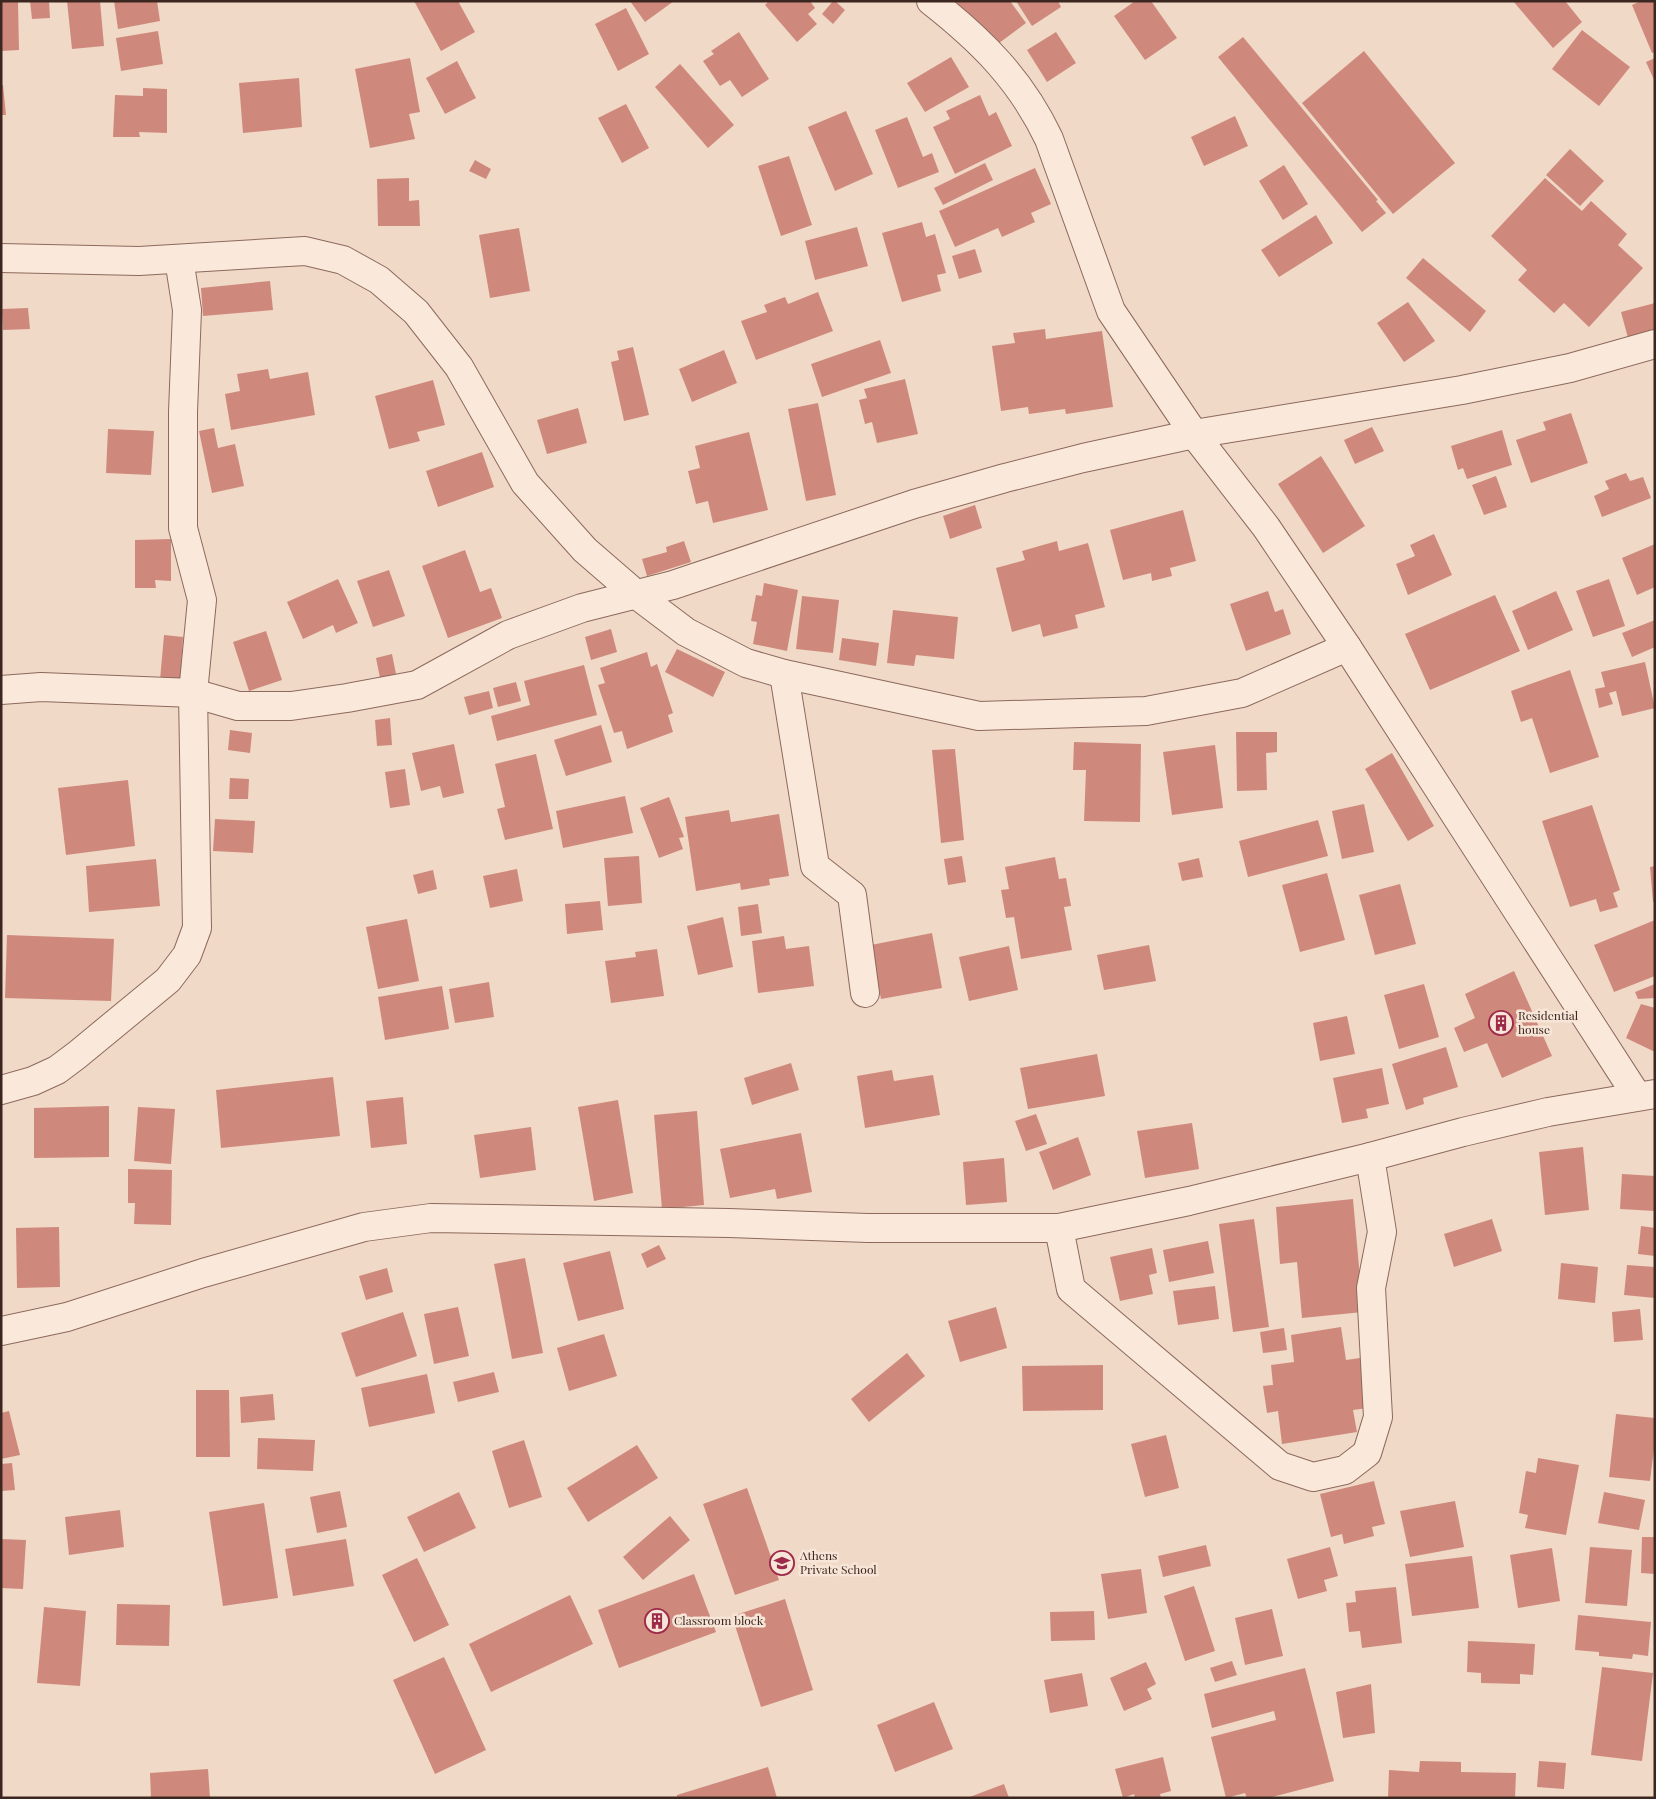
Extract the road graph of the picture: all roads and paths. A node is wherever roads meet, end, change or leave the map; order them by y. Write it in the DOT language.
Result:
graph roads {
  1 [pos="931,1"];
  2 [pos="1,258"];
  3 [pos="178,259"];
  4 [pos="1655,344"];
  5 [pos="1194,434"];
  6 [pos="637,595"];
  7 [pos="1347,647"];
  8 [pos="784,674"];
  9 [pos="1,690"];
  10 [pos="193,693"];
  11 [pos="865,993"];
  12 [pos="1,1090"];
  13 [pos="1646,1095"];
  14 [pos="1370,1157"];
  15 [pos="1059,1228"];
  16 [pos="1,1331"];
  1 -- 5 [label="street"];
  2 -- 3 [label="street"];
  3 -- 6 [label="street"];
  3 -- 10 [label="street"];
  4 -- 5 [label="street"];
  5 -- 6 [label="street"];
  5 -- 7 [label="street"];
  6 -- 8 [label="street"];
  6 -- 10 [label="street"];
  7 -- 8 [label="street"];
  7 -- 13 [label="street"];
  8 -- 11 [label="street"];
  9 -- 10 [label="street"];
  10 -- 12 [label="street"];
  13 -- 14 [label="street"];
  14 -- 15 [label="street"];
  14 -- 15 [label="street"];
  15 -- 16 [label="street"];
}
